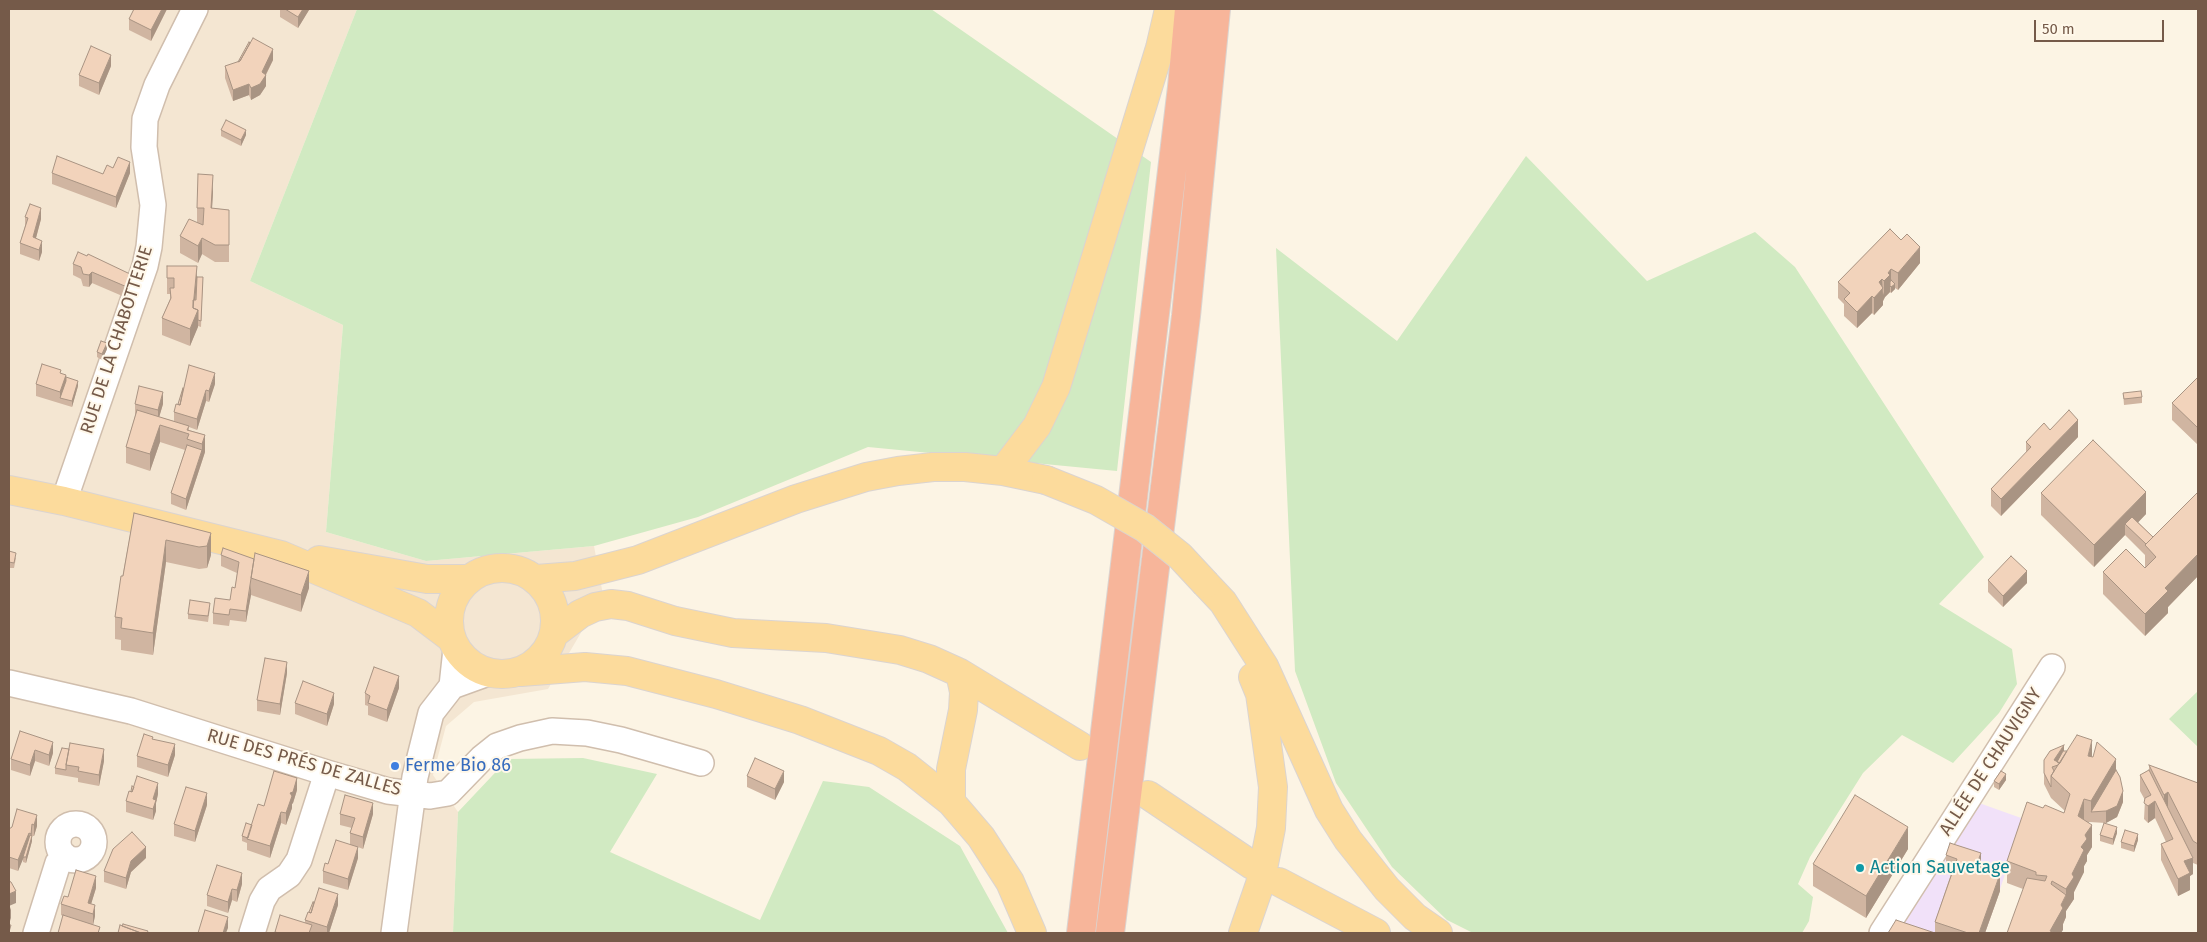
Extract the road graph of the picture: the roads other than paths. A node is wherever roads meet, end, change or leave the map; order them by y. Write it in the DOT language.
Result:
graph roads {
  1 [pos="195,9"];
  2 [pos="1169,9"];
  3 [pos="1189,9"];
  4 [pos="1216,9"];
  5 [pos="1004,471"];
  6 [pos="9,490"];
  7 [pos="64,501"];
  8 [pos="281,555"];
  9 [pos="469,579"];
  10 [pos="536,580"];
  11 [pos="1206,584"];
  12 [pos="555,633"];
  13 [pos="454,643"];
  14 [pos="2052,667"];
  15 [pos="521,672"];
  16 [pos="488,673"];
  17 [pos="960,673"];
  18 [pos="9,683"];
  19 [pos="452,686"];
  20 [pos="1080,746"];
  21 [pos="701,763"];
  22 [pos="327,773"];
  23 [pos="413,794"];
  24 [pos="1148,795"];
  25 [pos="951,802"];
  26 [pos="65,856"];
  27 [pos="1252,865"];
  28 [pos="1279,882"];
  29 [pos="36,933"];
  30 [pos="252,933"];
  31 [pos="394,933"];
  32 [pos="1032,933"];
  33 [pos="1081,933"];
  34 [pos="1110,933"];
  35 [pos="1244,933"];
  36 [pos="1376,933"];
  37 [pos="1438,933"];
  38 [pos="1882,933"];
  1 -- 7 [label="street, RUE DE LA CHABOTTERIE"];
  2 -- 5 [label="main road"];
  3 -- 33 [label="highway"];
  4 -- 34 [label="highway"];
  5 -- 10 [label="main road"];
  5 -- 11 [label="main road, bridge"];
  6 -- 7 [label="main road"];
  7 -- 8 [label="main road"];
  8 -- 9 [label="main road"];
  8 -- 13 [label="main road"];
  9 -- 10 [label="main road"];
  9 -- 13 [label="main road"];
  10 -- 12 [label="main road"];
  11 -- 35 [label="main road"];
  11 -- 37 [label="main road"];
  12 -- 15 [label="main road"];
  12 -- 17 [label="main road"];
  13 -- 16 [label="main road"];
  13 -- 19 [label="street"];
  14 -- 38 [label="street, ALLÉE DE CHAUVIGNY"];
  15 -- 16 [label="main road"];
  15 -- 25 [label="main road"];
  16 -- 19 [label="street"];
  17 -- 20 [label="main road"];
  17 -- 25 [label="main road"];
  18 -- 22 [label="street, RUE DES PRÉS DE ZALLES"];
  19 -- 23 [label="street"];
  21 -- 23 [label="street, RUE DES PRÉS DE ZALLES"];
  22 -- 23 [label="street, RUE DES PRÉS DE ZALLES"];
  22 -- 30 [label="street"];
  23 -- 31 [label="street"];
  24 -- 27 [label="main road"];
  25 -- 32 [label="main road"];
  26 -- 29 [label="street"];
  28 -- 36 [label="main road"];
}
